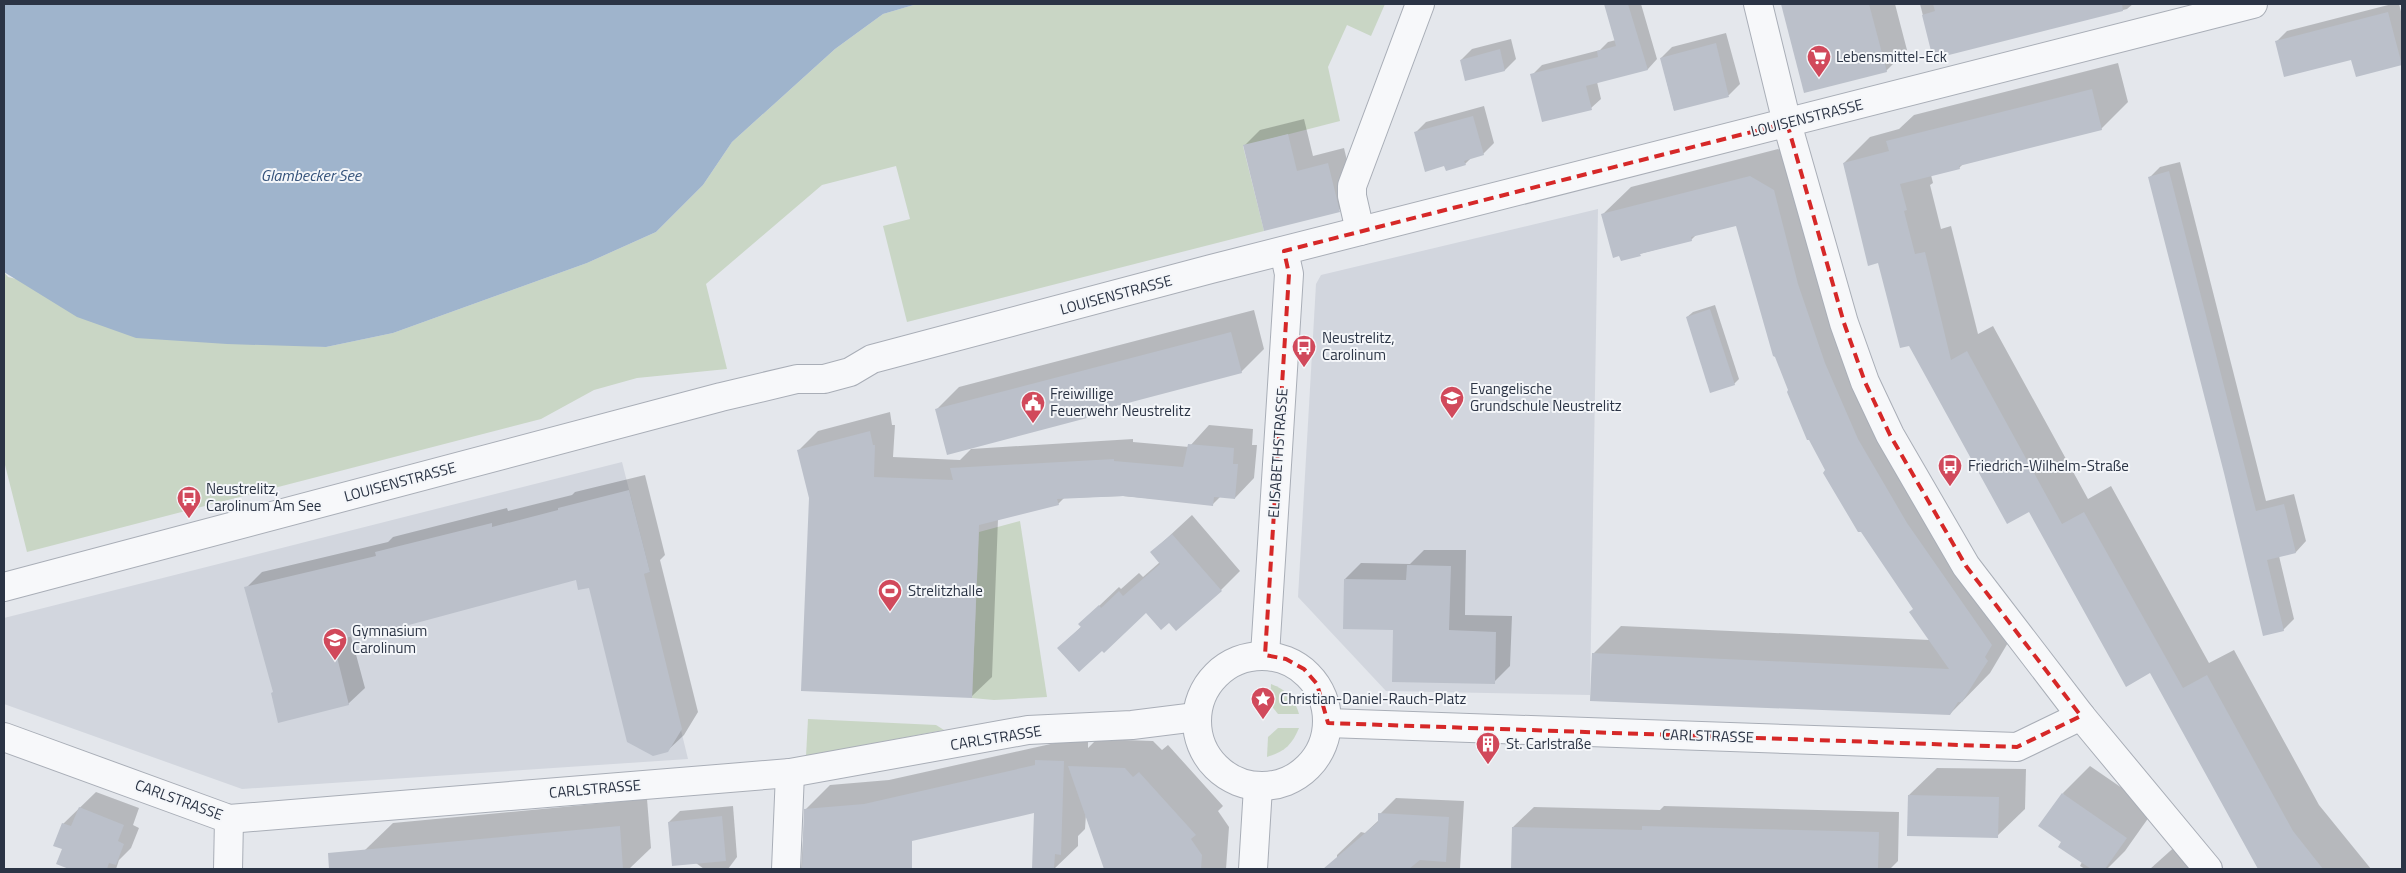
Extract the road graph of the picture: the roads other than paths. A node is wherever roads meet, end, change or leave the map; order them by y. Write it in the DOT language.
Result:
graph roads {
  1 [pos="1420,4"];
  2 [pos="1758,4"];
  3 [pos="2253,4"];
  4 [pos="1787,123"];
  5 [pos="1360,231"];
  6 [pos="1284,251"];
  7 [pos="4,587"];
  8 [pos="1265,655"];
  9 [pos="2081,716"];
  10 [pos="1196,717"];
  11 [pos="1328,723"];
  12 [pos="4,737"];
  13 [pos="790,773"];
  14 [pos="1258,786"];
  15 [pos="229,819"];
  16 [pos="228,869"];
  17 [pos="786,869"];
  18 [pos="1253,869"];
  19 [pos="2208,869"];
  1 -- 5 [label="street"];
  2 -- 4 [label="street"];
  3 -- 4 [label="street, LOUISENSTRASSE"];
  4 -- 5 [label="street, LOUISENSTRASSE"];
  4 -- 9 [label="street"];
  5 -- 6 [label="street, LOUISENSTRASSE"];
  6 -- 7 [label="street, LOUISENSTRASSE"];
  6 -- 8 [label="street, ELISABETHSTRASSE"];
  8 -- 10 [label="street"];
  8 -- 11 [label="street"];
  9 -- 11 [label="street, CARLSTRASSE"];
  9 -- 19 [label="street"];
  10 -- 13 [label="street, CARLSTRASSE"];
  10 -- 14 [label="street"];
  11 -- 14 [label="street"];
  12 -- 15 [label="street, CARLSTRASSE"];
  13 -- 15 [label="street, CARLSTRASSE"];
  13 -- 17 [label="street"];
  14 -- 18 [label="street"];
  15 -- 16 [label="street"];
}
